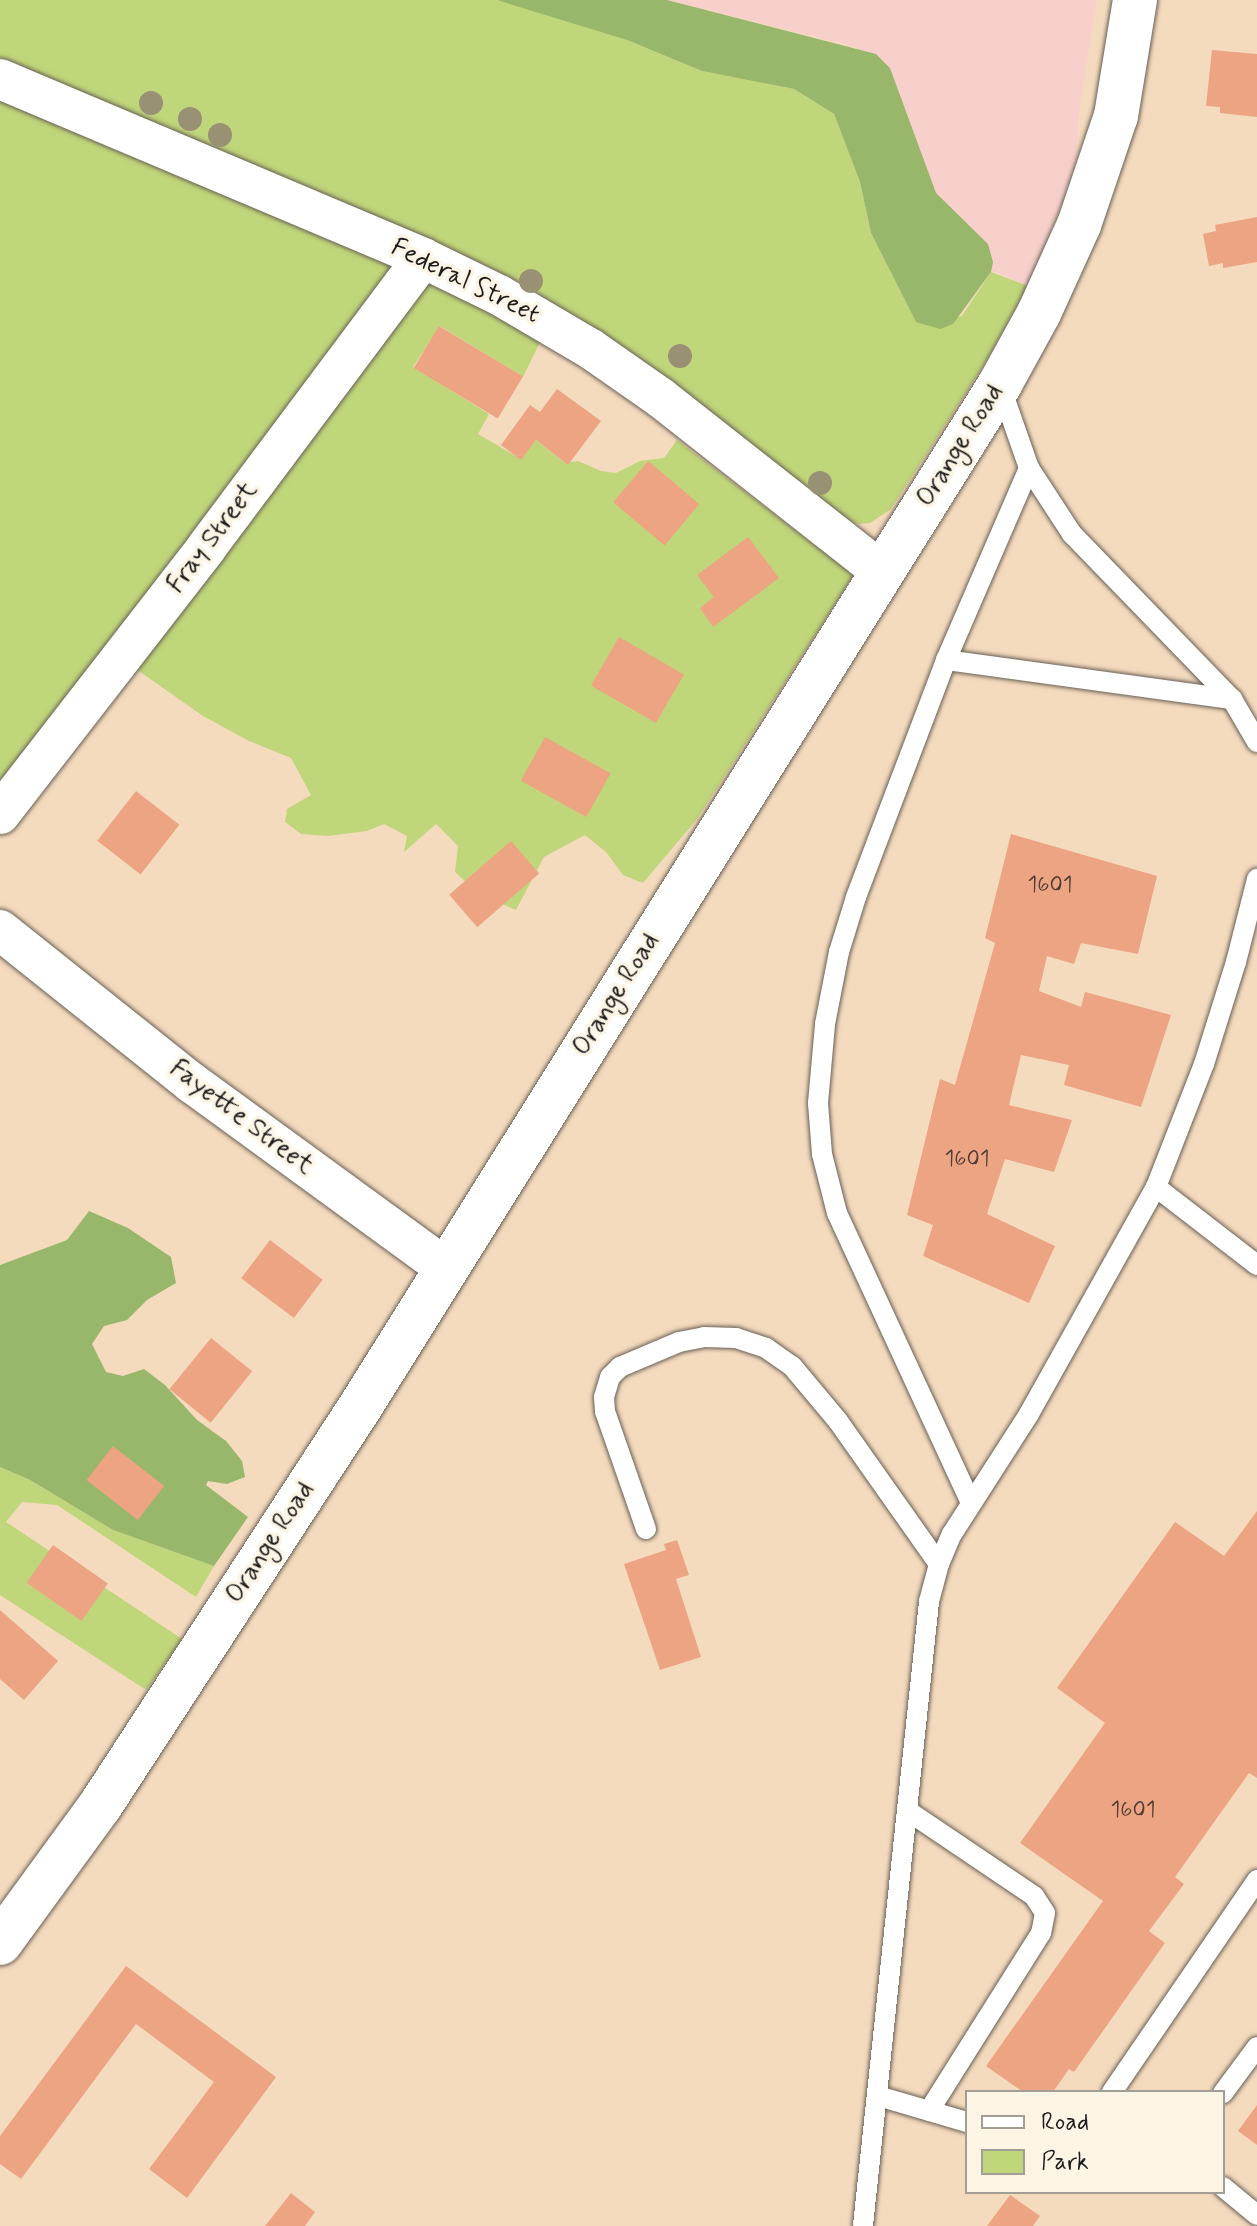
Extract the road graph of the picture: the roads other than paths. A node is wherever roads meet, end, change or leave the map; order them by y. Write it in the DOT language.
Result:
graph roads {
  1 [pos="1135,0"];
  2 [pos="0,79"];
  3 [pos="423,258"];
  4 [pos="1000,384"];
  5 [pos="1029,468"];
  6 [pos="881,571"];
  7 [pos="946,660"];
  8 [pos="1232,699"];
  9 [pos="1257,742"];
  10 [pos="0,814"];
  11 [pos="1257,879"];
  12 [pos="0,930"];
  13 [pos="1156,1187"];
  14 [pos="1257,1265"];
  15 [pos="447,1269"];
  16 [pos="971,1503"];
  17 [pos="646,1529"];
  18 [pos="939,1564"];
  19 [pos="908,1811"];
  20 [pos="1257,1880"];
  21 [pos="0,1943"];
  22 [pos="1257,2047"];
  23 [pos="1113,2090"];
  24 [pos="1225,2090"];
  25 [pos="878,2096"];
  26 [pos="929,2111"];
  27 [pos="965,2121"];
  28 [pos="1225,2189"];
  29 [pos="1257,2215"];
  30 [pos="863,2226"];
  1 -- 4 [label="main road, Orange Road"];
  2 -- 3 [label="street, Federal Street"];
  3 -- 6 [label="street, Federal Street"];
  3 -- 10 [label="street, Fray Street"];
  4 -- 5 [label="lane"];
  4 -- 6 [label="main road, Orange Road"];
  5 -- 7 [label="lane"];
  5 -- 8 [label="lane"];
  6 -- 15 [label="main road, Orange Road"];
  7 -- 8 [label="lane"];
  7 -- 16 [label="lane"];
  8 -- 9 [label="lane"];
  11 -- 13 [label="lane"];
  12 -- 15 [label="street, Fayette Street"];
  13 -- 14 [label="lane"];
  13 -- 16 [label="lane"];
  15 -- 21 [label="main road, Orange Road"];
  16 -- 18 [label="lane"];
  17 -- 18 [label="lane"];
  18 -- 19 [label="lane"];
  19 -- 25 [label="lane"];
  19 -- 26 [label="lane"];
  20 -- 23 [label="lane"];
  22 -- 24 [label="lane"];
  25 -- 26 [label="lane"];
  25 -- 30 [label="lane"];
  26 -- 27 [label="lane"];
  28 -- 29 [label="lane"];
}
